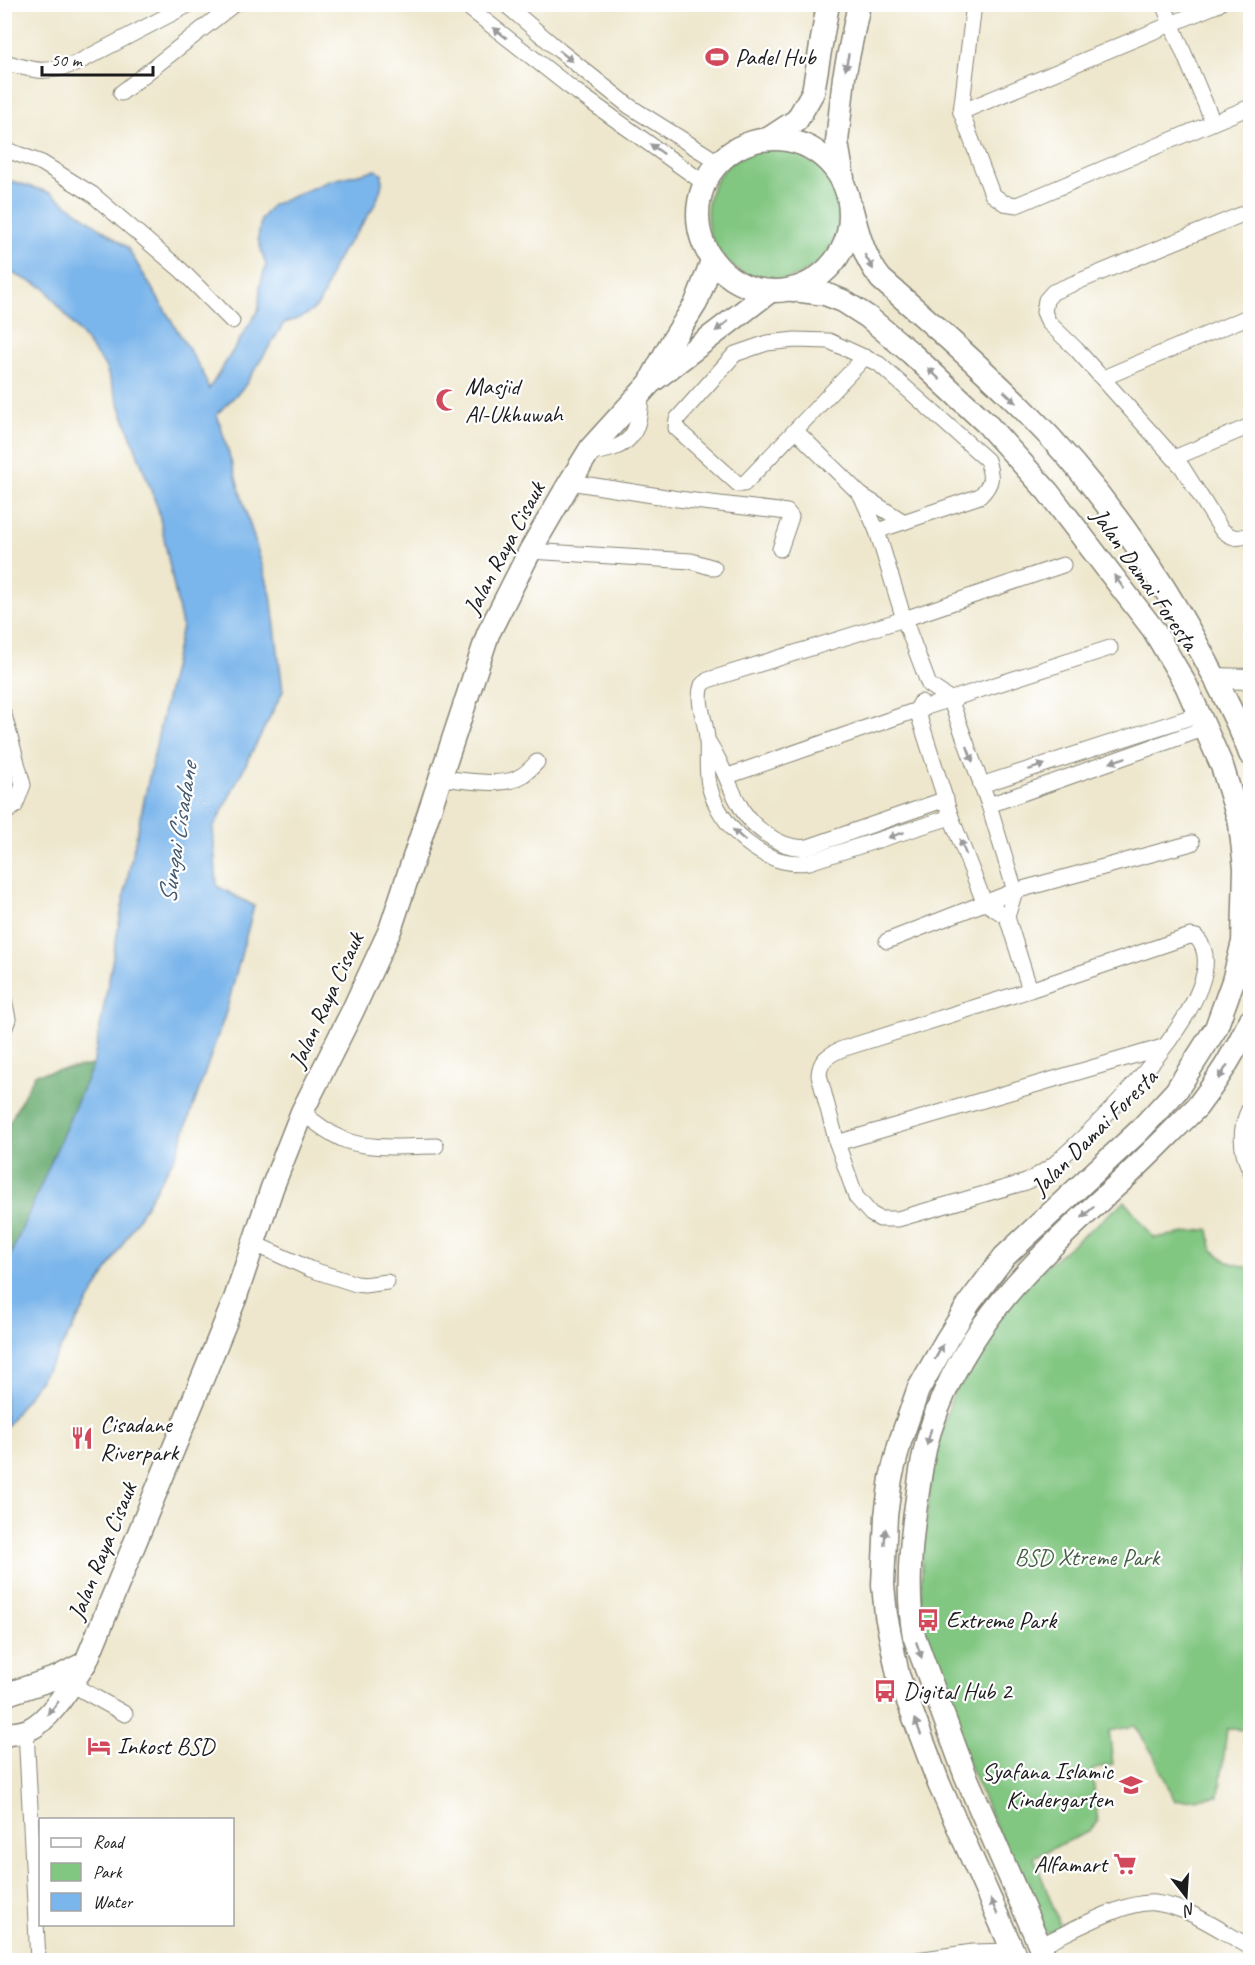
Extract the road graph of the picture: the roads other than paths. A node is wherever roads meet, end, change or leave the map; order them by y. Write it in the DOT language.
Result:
graph roads {
  1 [pos="190,4"];
  2 [pos="234,4"];
  3 [pos="464,4"];
  4 [pos="505,4"];
  5 [pos="828,4"];
  6 [pos="859,4"];
  7 [pos="974,4"];
  8 [pos="1163,4"];
  9 [pos="1219,4"];
  10 [pos="1171,24"];
  11 [pos="4,62"];
  12 [pos="121,93"];
  13 [pos="1251,107"];
  14 [pos="961,112"];
  15 [pos="1213,122"];
  16 [pos="768,139"];
  17 [pos="4,149"];
  18 [pos="718,162"];
  19 [pos="704,183"];
  20 [pos="844,183"];
  21 [pos="851,207"];
  22 [pos="1251,212"];
  23 [pos="712,261"];
  24 [pos="793,290"];
  25 [pos="769,292"];
  26 [pos="1251,316"];
  27 [pos="232,321"];
  28 [pos="865,357"];
  29 [pos="1103,378"];
  30 [pos="645,388"];
  31 [pos="1251,426"];
  32 [pos="796,431"];
  33 [pos="1174,458"];
  34 [pos="570,482"];
  35 [pos="861,495"];
  36 [pos="904,522"];
  37 [pos="877,531"];
  38 [pos="1251,535"];
  39 [pos="780,549"];
  40 [pos="530,551"];
  41 [pos="1063,565"];
  42 [pos="714,568"];
  43 [pos="1178,611"];
  44 [pos="904,619"];
  45 [pos="1153,629"];
  46 [pos="1110,648"];
  47 [pos="1215,678"];
  48 [pos="1251,679"];
  49 [pos="929,685"];
  50 [pos="950,699"];
  51 [pos="917,710"];
  52 [pos="4,715"];
  53 [pos="1203,721"];
  54 [pos="1246,724"];
  55 [pos="1157,729"];
  56 [pos="707,740"];
  57 [pos="1162,744"];
  58 [pos="1251,754"];
  59 [pos="537,762"];
  60 [pos="728,776"];
  61 [pos="439,778"];
  62 [pos="981,785"];
  63 [pos="946,799"];
  64 [pos="988,805"];
  65 [pos="4,814"];
  66 [pos="951,817"];
  67 [pos="1192,843"];
  68 [pos="809,855"];
  69 [pos="1015,891"];
  70 [pos="984,902"];
  71 [pos="1248,902"];
  72 [pos="1007,917"];
  73 [pos="887,941"];
  74 [pos="1030,990"];
  75 [pos="4,999"];
  76 [pos="1251,1021"];
  77 [pos="4,1030"];
  78 [pos="1163,1047"];
  79 [pos="1251,1107"];
  80 [pos="302,1112"];
  81 [pos="837,1143"];
  82 [pos="436,1146"];
  83 [pos="1249,1164"];
  84 [pos="255,1244"];
  85 [pos="387,1281"];
  86 [pos="65,1681"];
  87 [pos="4,1695"];
  88 [pos="125,1714"];
  89 [pos="15,1733"];
  90 [pos="965,1774"];
  91 [pos="939,1784"];
  92 [pos="1251,1947"];
  93 [pos="1043,1953"];
  94 [pos="1015,1956"];
  95 [pos="38,1960"];
  96 [pos="917,1960"];
  1 -- 11 [label="street"];
  2 -- 12 [label="street"];
  19 -- 3 [label="street, one-way"];
  4 -- 18 [label="street, one-way"];
  5 -- 16 [label="main road"];
  6 -- 20 [label="main road, one-way"];
  7 -- 14 [label="street"];
  8 -- 10 [label="street"];
  9 -- 10 [label="street"];
  10 -- 14 [label="street"];
  10 -- 15 [label="street"];
  13 -- 15 [label="street"];
  14 -- 15 [label="street"];
  16 -- 18 [label="main road"];
  16 -- 20 [label="main road"];
  17 -- 27 [label="street"];
  18 -- 19 [label="main road"];
  19 -- 23 [label="main road"];
  20 -- 21 [label="main road"];
  21 -- 24 [label="main road"];
  21 -- 43 [label="main road, Jalan Damai Foresta, one-way"];
  22 -- 29 [label="street"];
  23 -- 25 [label="main road"];
  23 -- 30 [label="main road, Jalan Raya Cisauk"];
  24 -- 25 [label="main road"];
  45 -- 24 [label="main road, Jalan Damai Foresta, one-way"];
  25 -- 30 [label="main road, Jalan Raya Cisauk, one-way"];
  26 -- 29 [label="street"];
  28 -- 32 [label="street"];
  28 -- 32 [label="street"];
  28 -- 36 [label="street"];
  29 -- 33 [label="street"];
  30 -- 34 [label="main road, Jalan Raya Cisauk"];
  31 -- 33 [label="street"];
  32 -- 35 [label="street"];
  33 -- 38 [label="street"];
  34 -- 39 [label="street"];
  34 -- 40 [label="main road, Jalan Raya Cisauk"];
  35 -- 36 [label="street"];
  35 -- 37 [label="street"];
  36 -- 37 [label="street"];
  37 -- 44 [label="street"];
  40 -- 42 [label="street"];
  40 -- 61 [label="main road, Jalan Raya Cisauk"];
  41 -- 44 [label="street"];
  43 -- 45 [label="main road"];
  43 -- 47 [label="main road, Jalan Damai Foresta"];
  44 -- 49 [label="street"];
  44 -- 56 [label="street"];
  45 -- 53 [label="main road, Jalan Damai Foresta"];
  46 -- 50 [label="street"];
  47 -- 48 [label="street"];
  47 -- 54 [label="main road, Jalan Damai Foresta"];
  49 -- 50 [label="street"];
  49 -- 51 [label="street"];
  50 -- 51 [label="street"];
  50 -- 62 [label="street, one-way"];
  51 -- 60 [label="street"];
  51 -- 63 [label="street"];
  52 -- 65 [label="street"];
  53 -- 55 [label="street"];
  53 -- 57 [label="street"];
  53 -- 71 [label="main road, Jalan Damai Foresta"];
  54 -- 58 [label="main road, Jalan Damai Foresta"];
  55 -- 57 [label="street"];
  62 -- 55 [label="street, one-way"];
  56 -- 60 [label="street"];
  68 -- 56 [label="street, one-way"];
  57 -- 64 [label="street, one-way"];
  59 -- 61 [label="street"];
  60 -- 68 [label="street"];
  61 -- 80 [label="main road, Jalan Raya Cisauk"];
  62 -- 64 [label="street"];
  63 -- 66 [label="street"];
  63 -- 68 [label="street"];
  64 -- 69 [label="street"];
  66 -- 68 [label="street, one-way"];
  70 -- 66 [label="street, one-way"];
  67 -- 69 [label="street"];
  69 -- 70 [label="street"];
  69 -- 72 [label="street"];
  70 -- 72 [label="street"];
  70 -- 73 [label="street"];
  91 -- 71 [label="main road, Jalan Damai Foresta, one-way"];
  72 -- 74 [label="street"];
  74 -- 78 [label="street"];
  74 -- 81 [label="street"];
  75 -- 77 [label="street"];
  76 -- 90 [label="main road, one-way"];
  78 -- 81 [label="street"];
  78 -- 81 [label="street"];
  79 -- 83 [label="street"];
  80 -- 82 [label="street"];
  80 -- 84 [label="main road, Jalan Raya Cisauk"];
  84 -- 85 [label="street"];
  84 -- 86 [label="main road, Jalan Raya Cisauk"];
  86 -- 87 [label="main road, Jalan Raya Cisauk"];
  86 -- 88 [label="street"];
  86 -- 89 [label="main road, Jalan Raya Cisauk, one-way"];
  89 -- 95 [label="street"];
  90 -- 91 [label="main road"];
  90 -- 93 [label="main road"];
  94 -- 91 [label="main road, Jalan Damai Foresta, one-way"];
  92 -- 93 [label="street"];
  94 -- 96 [label="street"];
}
